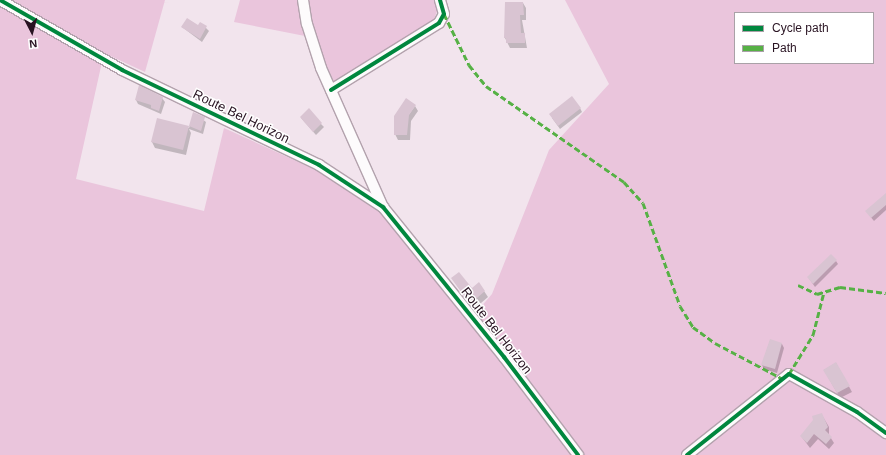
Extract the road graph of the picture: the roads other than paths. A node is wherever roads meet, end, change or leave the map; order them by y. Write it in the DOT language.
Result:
graph roads {
  1 [pos="0,0"];
  2 [pos="303,0"];
  3 [pos="440,0"];
  4 [pos="331,90"];
  5 [pos="383,206"];
  6 [pos="886,433"];
  7 [pos="578,455"];
  8 [pos="688,455"];
  1 -- 5 [label="street, Route Bel Horizon"];
  2 -- 4 [label="street"];
  3 -- 4 [label="street"];
  4 -- 5 [label="street"];
  5 -- 7 [label="street, Route Bel Horizon"];
  6 -- 8 [label="street"];
}
